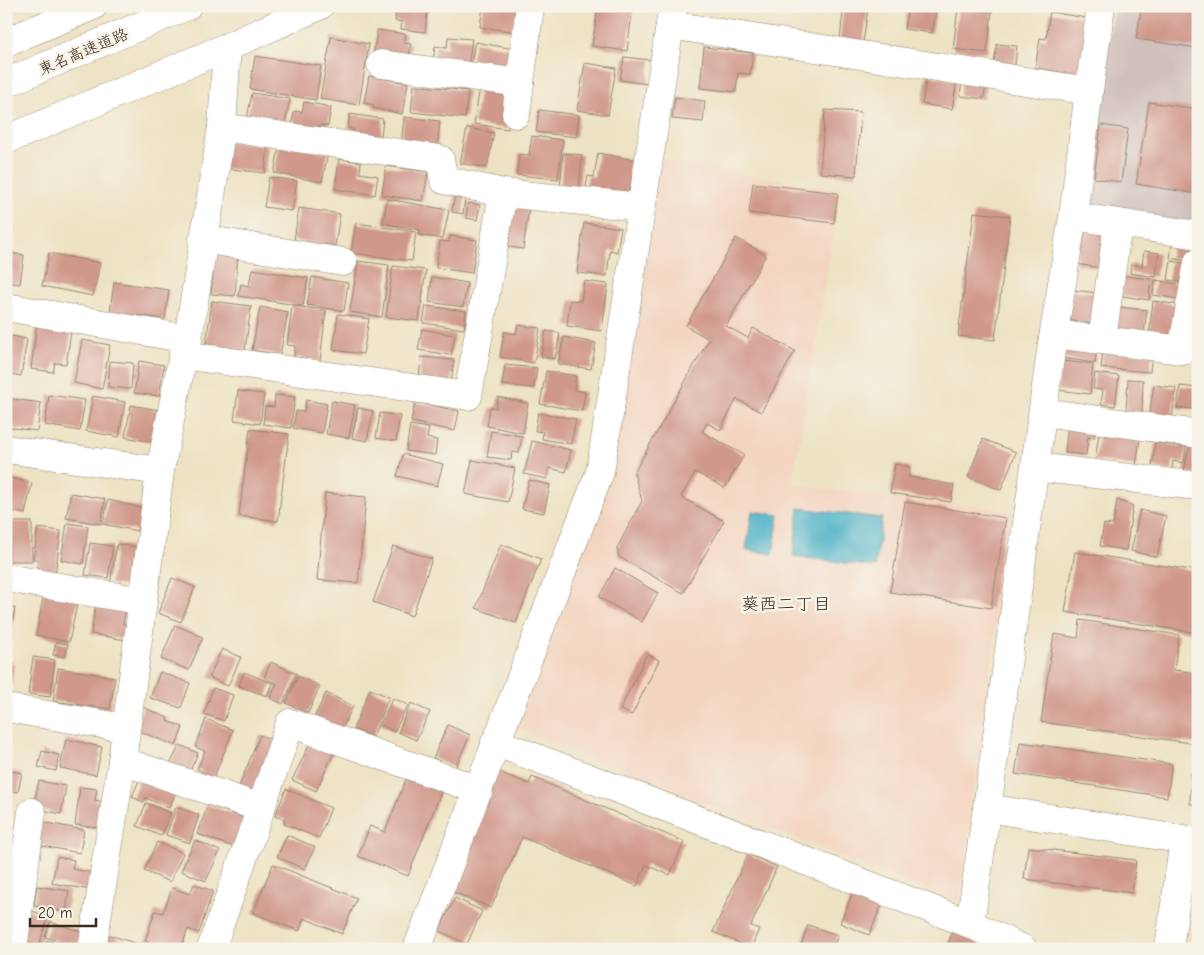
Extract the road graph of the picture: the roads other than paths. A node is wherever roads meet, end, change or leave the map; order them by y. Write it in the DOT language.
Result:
graph roads {
  1 [pos="93,6"];
  2 [pos="187,6"];
  3 [pos="320,6"];
  4 [pos="530,6"];
  5 [pos="1101,6"];
  6 [pos="672,16"];
  7 [pos="6,42"];
  8 [pos="227,47"];
  9 [pos="381,64"];
  10 [pos="6,83"];
  11 [pos="520,83"];
  12 [pos="1089,91"];
  13 [pos="516,114"];
  14 [pos="222,127"];
  15 [pos="6,140"];
  16 [pos="503,193"];
  17 [pos="641,207"];
  18 [pos="1073,216"];
  19 [pos="1118,223"];
  20 [pos="1198,235"];
  21 [pos="203,240"];
  22 [pos="343,262"];
  23 [pos="1198,262"];
  24 [pos="6,307"];
  25 [pos="1054,334"];
  26 [pos="1102,340"];
  27 [pos="185,347"];
  28 [pos="1043,412"];
  29 [pos="1198,434"];
  30 [pos="6,449"];
  31 [pos="1035,467"];
  32 [pos="160,471"];
  33 [pos="1198,486"];
  34 [pos="6,578"];
  35 [pos="143,601"];
  36 [pos="6,708"];
  37 [pos="125,728"];
  38 [pos="495,742"];
  39 [pos="122,761"];
  40 [pos="479,790"];
  41 [pos="261,808"];
  42 [pos="987,808"];
  43 [pos="32,812"];
  44 [pos="1191,841"];
  45 [pos="970,924"];
  46 [pos="13,949"];
  47 [pos="92,949"];
  48 [pos="211,949"];
  49 [pos="417,949"];
  50 [pos="1023,949"];
  51 [pos="1169,949"];
  1 -- 7 [label="main road"];
  2 -- 10 [label="main road, 東名高速道路"];
  3 -- 8 [label="main road"];
  4 -- 11 [label="main road"];
  5 -- 12 [label="main road"];
  6 -- 12 [label="main road"];
  6 -- 17 [label="main road"];
  8 -- 14 [label="main road"];
  8 -- 15 [label="main road"];
  9 -- 11 [label="main road"];
  11 -- 13 [label="main road"];
  12 -- 18 [label="main road"];
  14 -- 16 [label="main road"];
  14 -- 21 [label="main road"];
  16 -- 17 [label="main road"];
  16 -- 27 [label="main road"];
  17 -- 38 [label="main road"];
  18 -- 19 [label="main road"];
  18 -- 25 [label="main road"];
  19 -- 20 [label="main road"];
  19 -- 26 [label="main road"];
  21 -- 22 [label="main road"];
  21 -- 27 [label="main road"];
  23 -- 26 [label="main road"];
  24 -- 27 [label="main road"];
  25 -- 26 [label="main road"];
  25 -- 28 [label="main road"];
  27 -- 32 [label="main road"];
  28 -- 29 [label="main road"];
  28 -- 31 [label="main road"];
  30 -- 32 [label="main road"];
  31 -- 33 [label="main road"];
  31 -- 42 [label="main road"];
  32 -- 35 [label="main road"];
  34 -- 35 [label="main road"];
  35 -- 37 [label="main road"];
  36 -- 37 [label="main road"];
  37 -- 39 [label="main road"];
  38 -- 40 [label="main road"];
  38 -- 45 [label="main road"];
  39 -- 41 [label="main road"];
  39 -- 47 [label="main road"];
  40 -- 41 [label="main road"];
  40 -- 49 [label="main road"];
  41 -- 48 [label="main road"];
  42 -- 44 [label="main road"];
  42 -- 45 [label="main road"];
  43 -- 46 [label="main road"];
  44 -- 51 [label="main road"];
  45 -- 50 [label="main road"];
}
